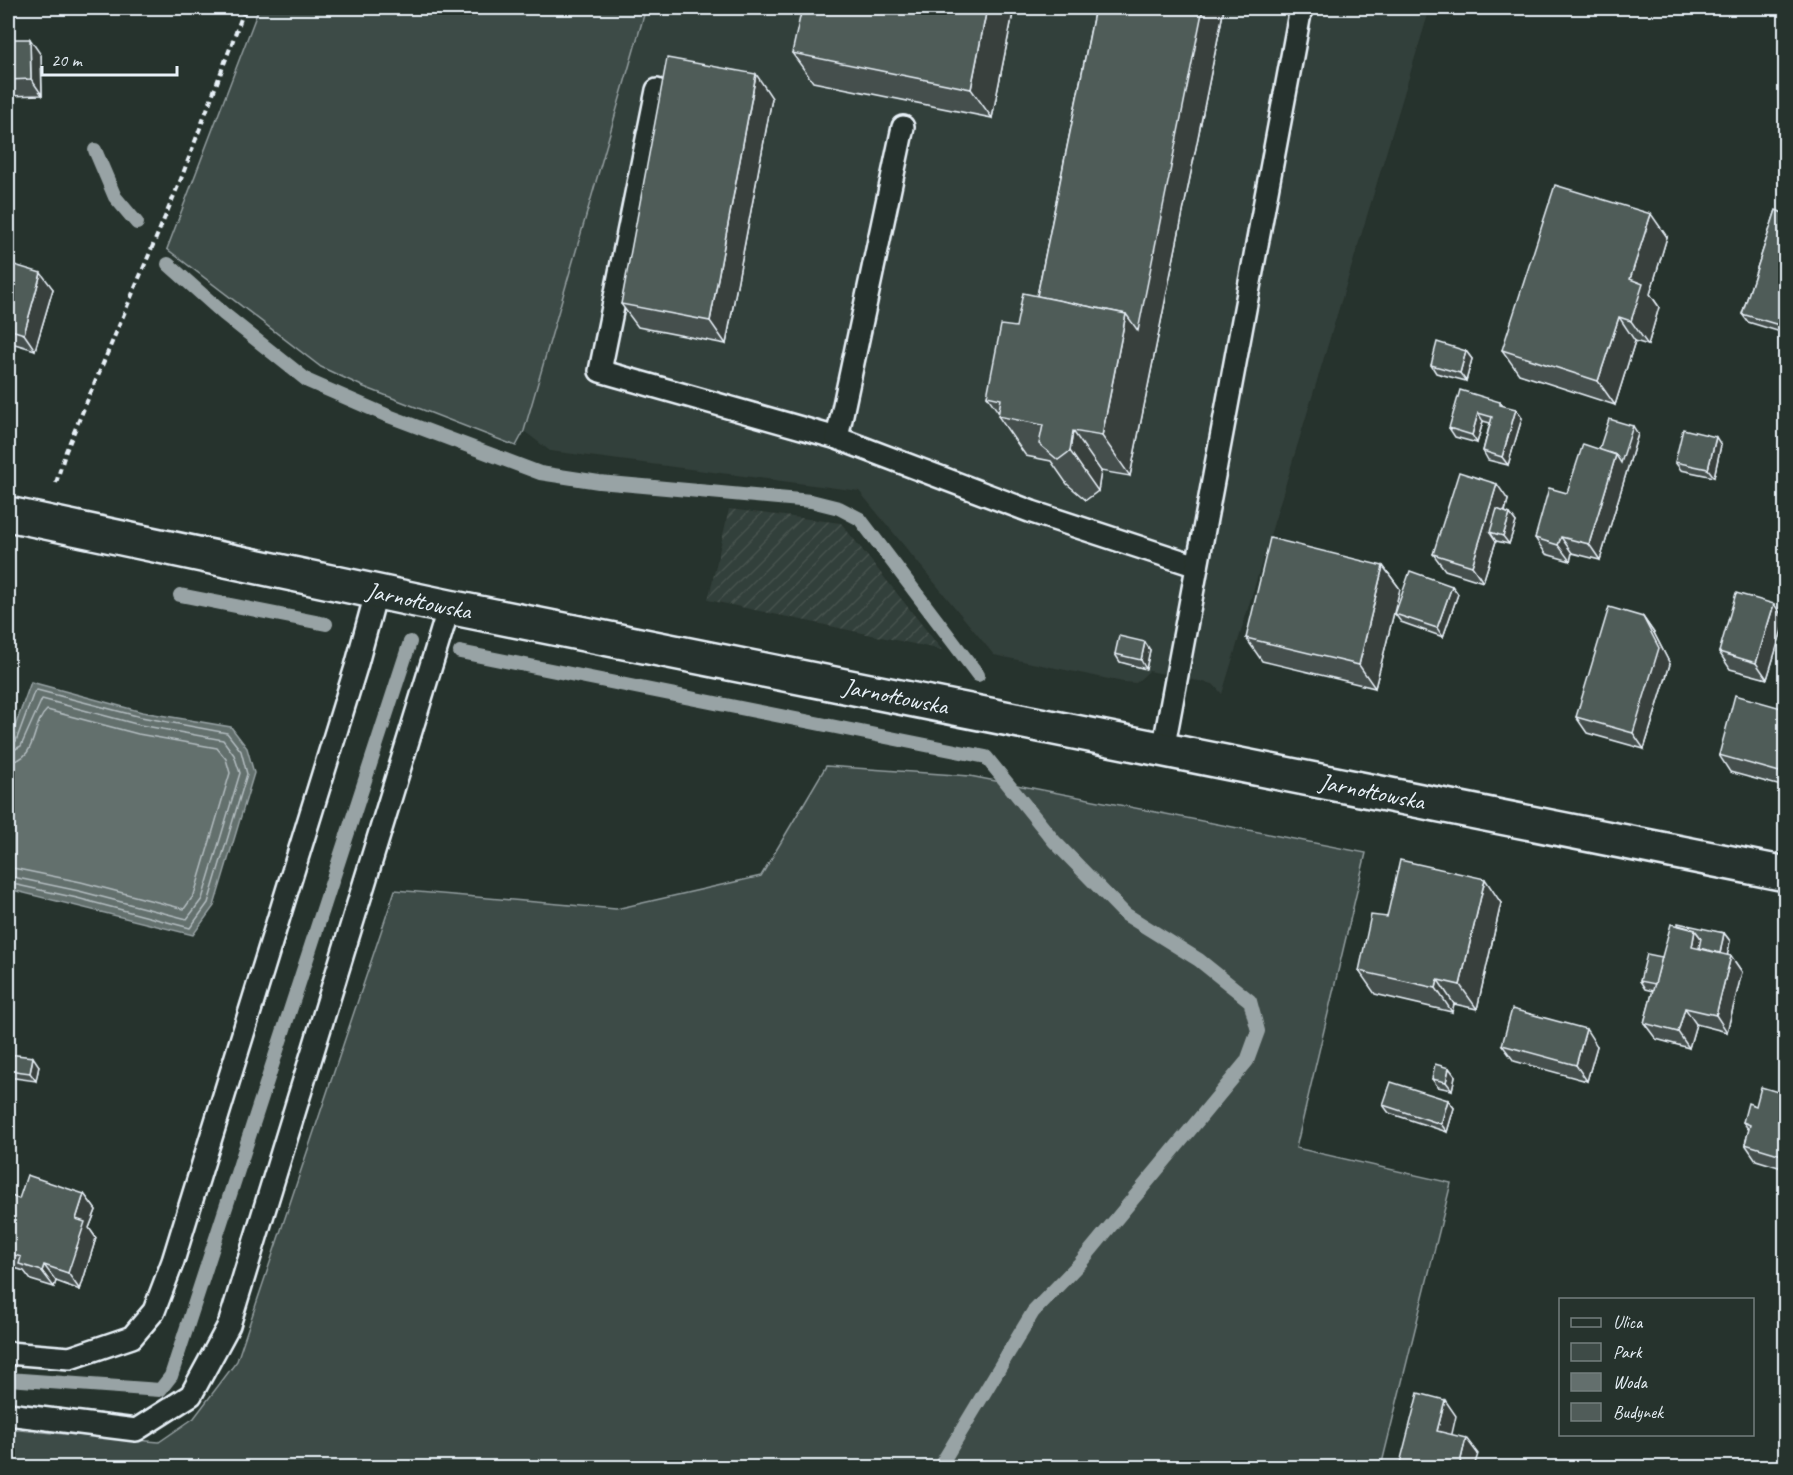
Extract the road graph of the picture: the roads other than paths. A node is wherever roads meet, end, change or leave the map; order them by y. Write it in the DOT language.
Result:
graph roads {
  1 [pos="1301,8"];
  2 [pos="657,90"];
  3 [pos="903,127"];
  4 [pos="837,438"];
  5 [pos="8,514"];
  6 [pos="1197,566"];
  7 [pos="377,590"];
  8 [pos="449,607"];
  9 [pos="1163,750"];
  10 [pos="1785,874"];
  11 [pos="8,1353"];
  12 [pos="8,1414"];
  1 -- 6 [label="lane"];
  2 -- 4 [label="lane"];
  3 -- 4 [label="lane"];
  4 -- 6 [label="lane"];
  5 -- 7 [label="street, Jarnołtowska"];
  6 -- 9 [label="lane"];
  7 -- 8 [label="street, Jarnołtowska"];
  7 -- 11 [label="lane"];
  8 -- 9 [label="street, Jarnołtowska"];
  8 -- 12 [label="lane"];
  9 -- 10 [label="street, Jarnołtowska"];
}
